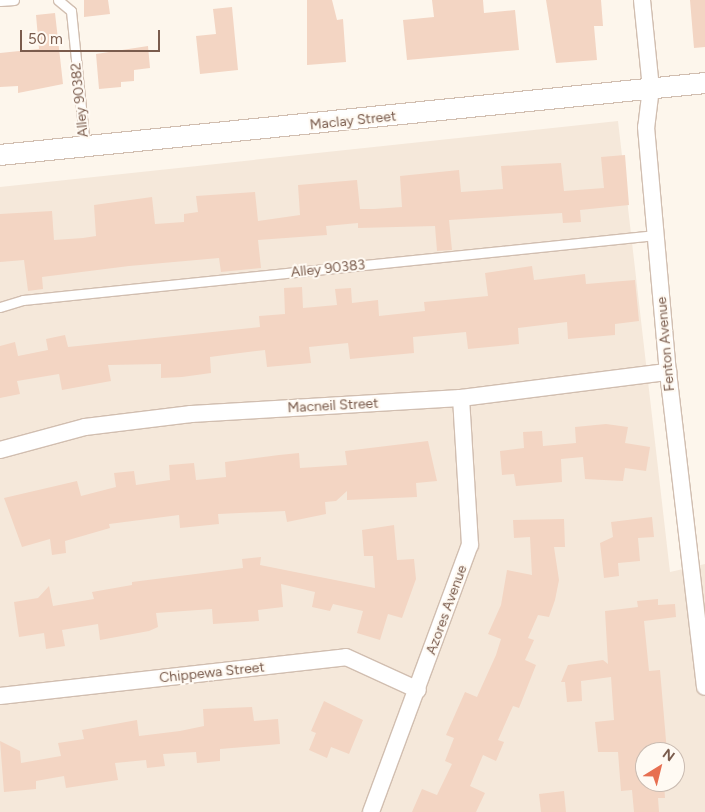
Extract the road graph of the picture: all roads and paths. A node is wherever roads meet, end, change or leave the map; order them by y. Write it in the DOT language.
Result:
graph roads {
  1 [pos="14,0"];
  2 [pos="58,0"];
  3 [pos="642,0"];
  4 [pos="0,1"];
  5 [pos="705,83"];
  6 [pos="651,88"];
  7 [pos="85,147"];
  8 [pos="0,155"];
  9 [pos="656,235"];
  10 [pos="0,307"];
  11 [pos="668,372"];
  12 [pos="462,398"];
  13 [pos="0,450"];
  14 [pos="705,687"];
  15 [pos="418,690"];
  16 [pos="0,696"];
  17 [pos="371,812"];
  1 -- 4 [label="lane"];
  2 -- 7 [label="lane, Alley 90382"];
  3 -- 6 [label="street, Fenton Avenue"];
  5 -- 6 [label="street, Maclay Street"];
  6 -- 7 [label="street, Maclay Street"];
  6 -- 9 [label="street, Fenton Avenue"];
  7 -- 8 [label="street, Maclay Street"];
  9 -- 10 [label="lane, Alley 90383"];
  9 -- 11 [label="street, Fenton Avenue"];
  11 -- 12 [label="street, Macneil Street"];
  11 -- 14 [label="street, Fenton Avenue"];
  12 -- 13 [label="street, Macneil Street"];
  12 -- 15 [label="street, Azores Avenue"];
  15 -- 16 [label="street, Chippewa Street"];
  15 -- 17 [label="street, Azores Avenue"];
}
